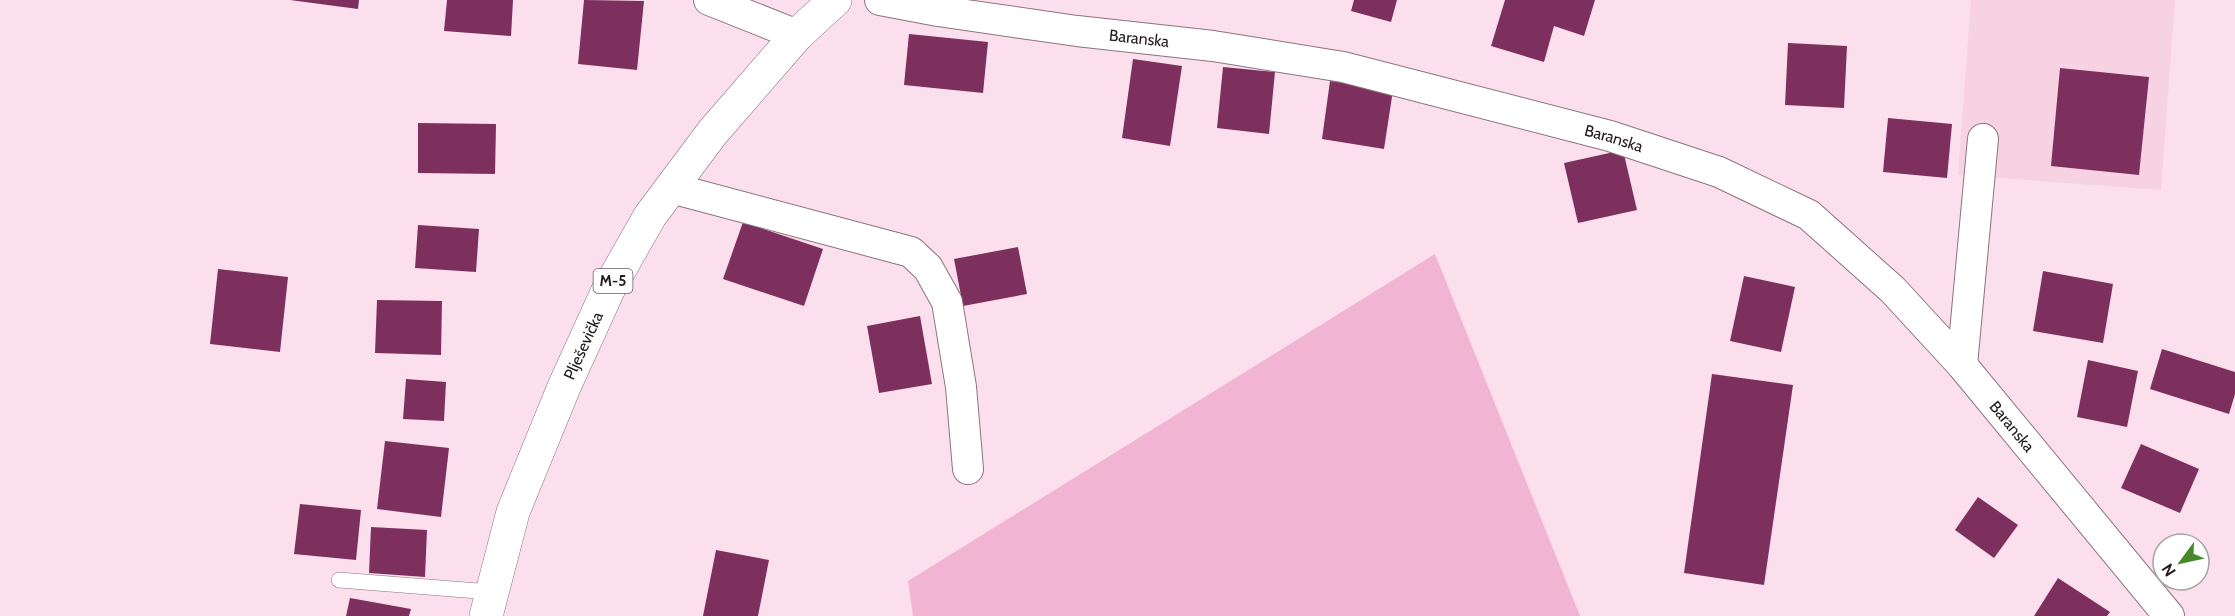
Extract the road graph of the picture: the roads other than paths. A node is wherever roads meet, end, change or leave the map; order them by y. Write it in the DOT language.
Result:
graph roads {
  1 [pos="709,0"];
  2 [pos="835,0"];
  3 [pos="880,0"];
  4 [pos="797,35"];
  5 [pos="1983,139"];
  6 [pos="671,188"];
  7 [pos="1962,365"];
  8 [pos="968,469"];
  9 [pos="339,580"];
  10 [pos="488,604"];
  11 [pos="2169,616"];
  1 -- 4 [label="street"];
  2 -- 4 [label="main road, Plješevička / M-5"];
  3 -- 7 [label="street, Baranska"];
  4 -- 6 [label="main road, Plješevička / M-5"];
  5 -- 7 [label="street"];
  6 -- 8 [label="street"];
  6 -- 10 [label="main road, Plješevička / M-5"];
  7 -- 11 [label="street, Baranska"];
  9 -- 10 [label="lane"];
}
